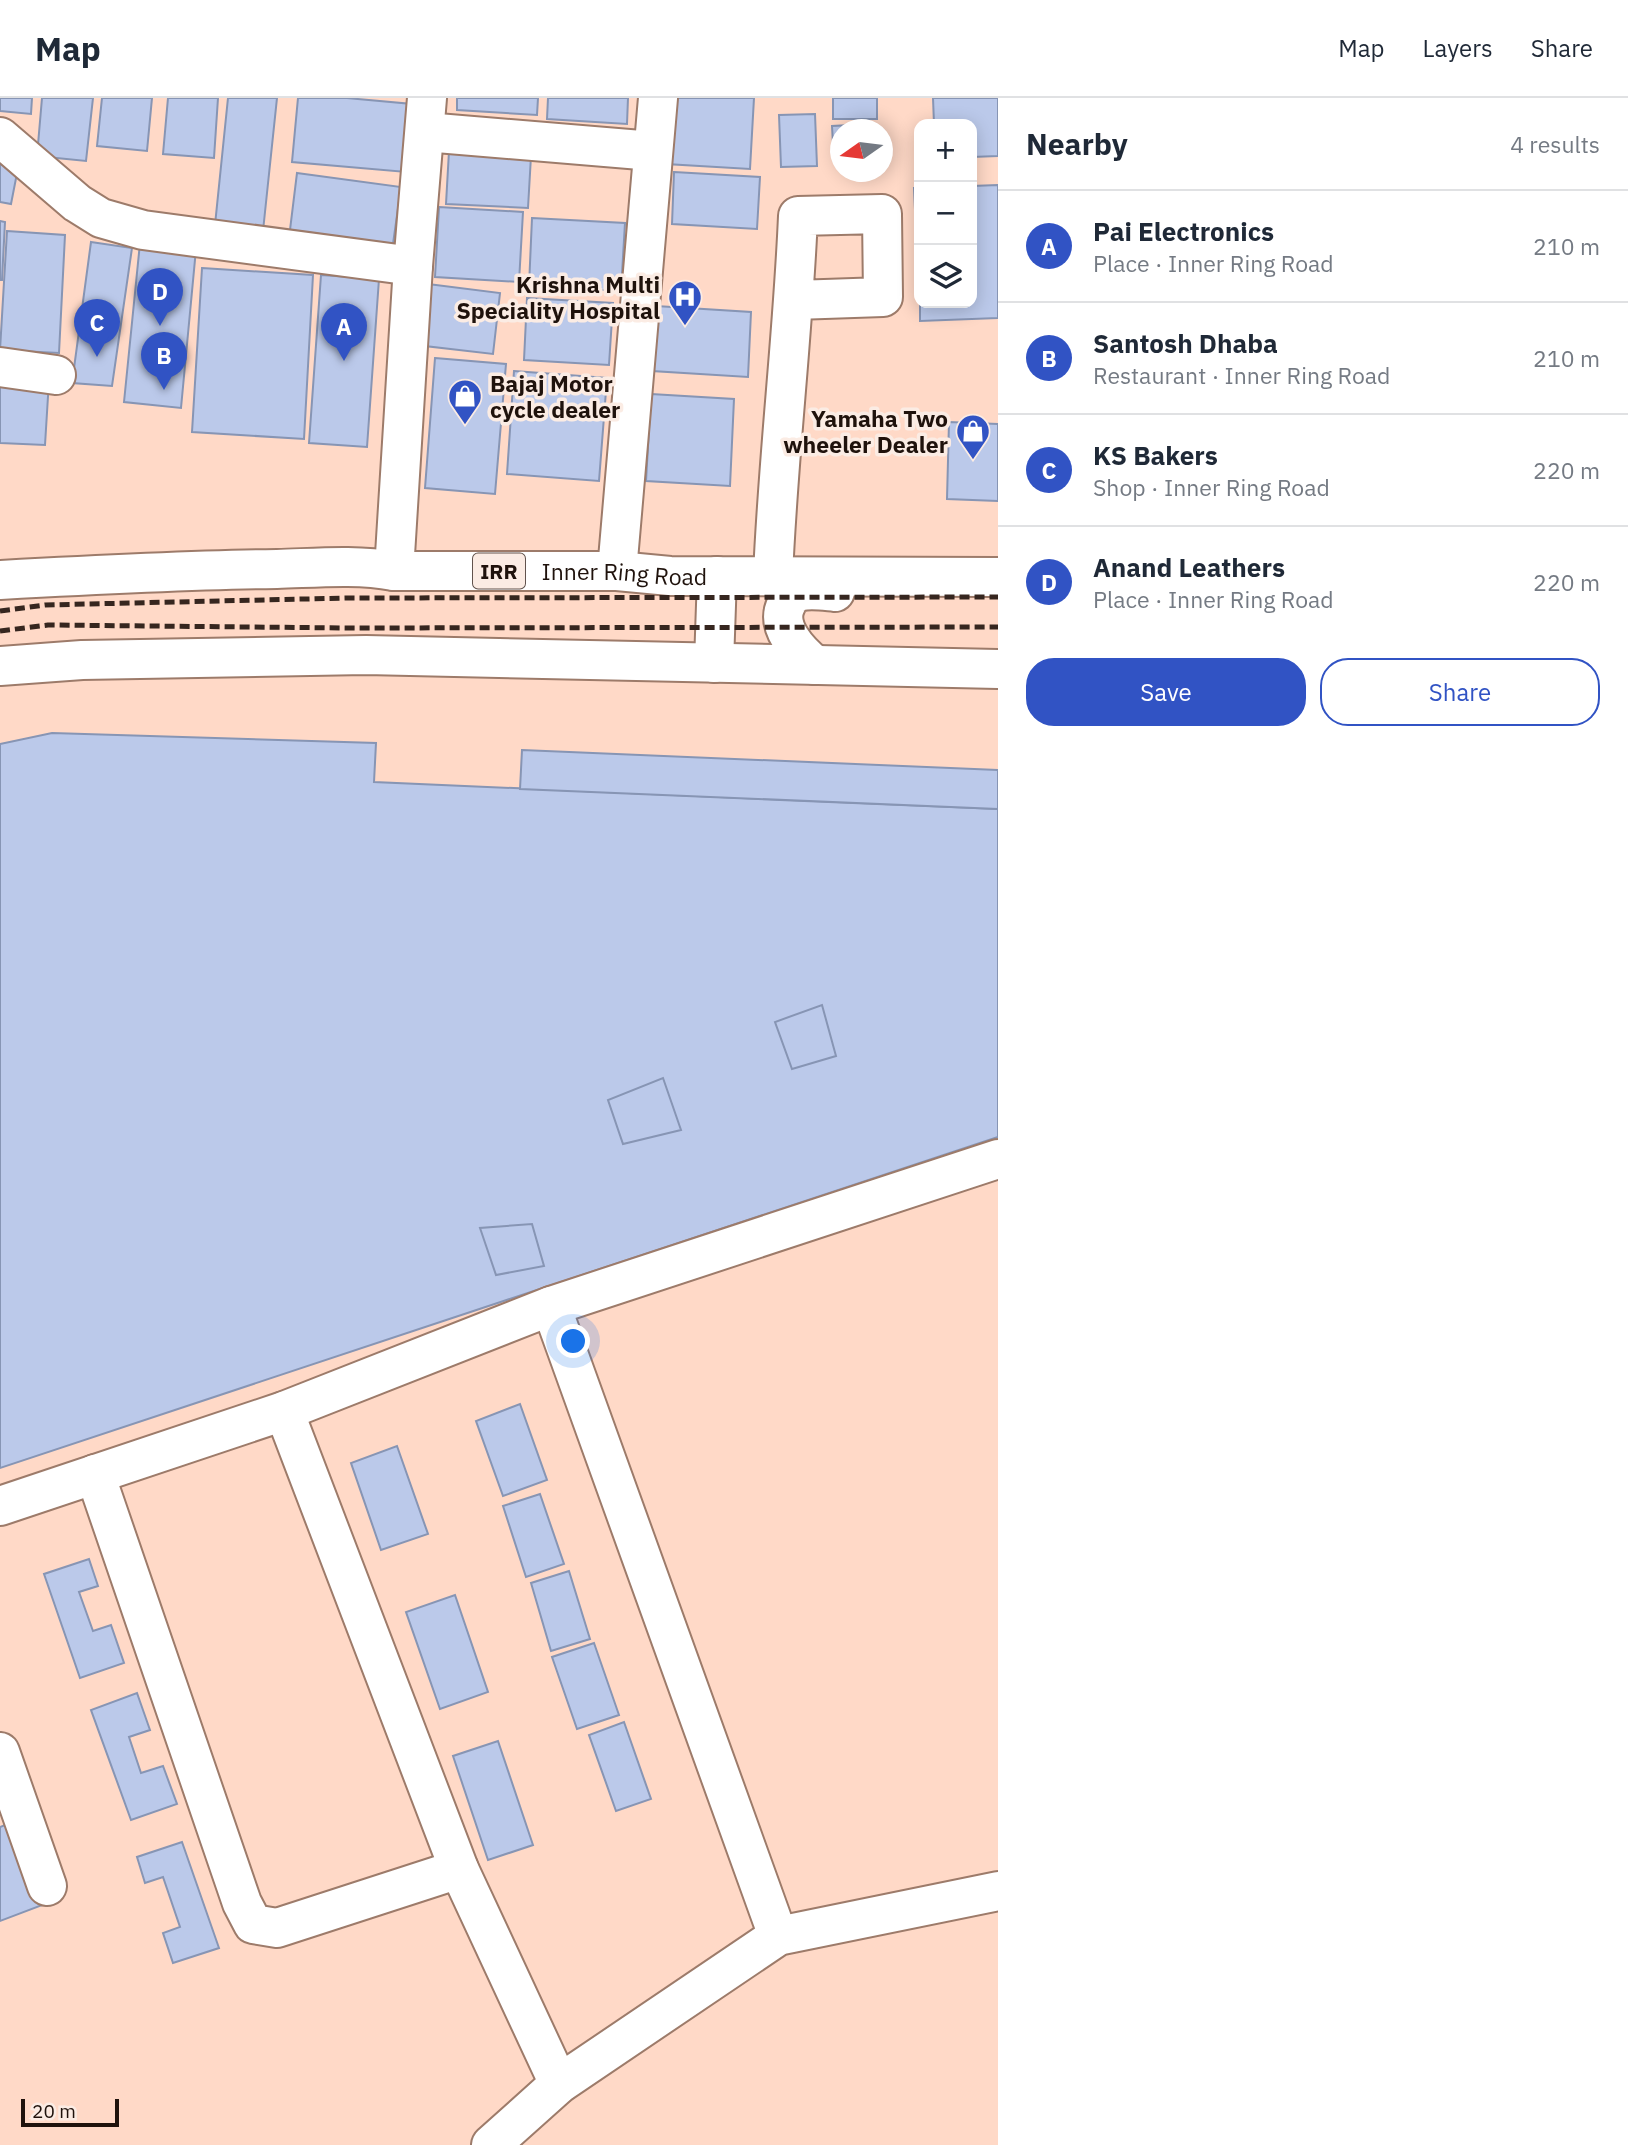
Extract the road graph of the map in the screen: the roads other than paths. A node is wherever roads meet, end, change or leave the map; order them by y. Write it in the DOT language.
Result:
graph roads {
  1 [pos="658,98"];
  2 [pos="426,115"];
  3 [pos="0,137"];
  4 [pos="653,151"];
  5 [pos="413,266"];
  6 [pos="793,316"];
  7 [pos="0,367"];
  8 [pos="57,375"];
  9 [pos="394,571"];
  10 [pos="617,571"];
  11 [pos="717,576"];
  12 [pos="774,576"];
  13 [pos="876,576"];
  14 [pos="998,577"];
  15 [pos="0,580"];
  16 [pos="715,663"];
  17 [pos="815,665"];
  18 [pos="0,666"];
  19 [pos="998,669"];
  20 [pos="998,1159"];
  21 [pos="551,1306"];
  22 [pos="284,1411"];
  23 [pos="95,1474"];
  24 [pos="0,1506"];
  25 [pos="0,1752"];
  26 [pos="459,1869"];
  27 [pos="47,1886"];
  28 [pos="998,1891"];
  29 [pos="778,1936"];
  30 [pos="559,2084"];
  31 [pos="491,2145"];
  1 -- 4 [label="main road"];
  2 -- 4 [label="main road"];
  2 -- 5 [label="main road"];
  3 -- 5 [label="main road"];
  4 -- 10 [label="main road"];
  5 -- 9 [label="main road"];
  6 -- 12 [label="main road"];
  7 -- 8 [label="main road"];
  9 -- 10 [label="main road, Inner Ring Road / IRR"];
  9 -- 15 [label="main road, Inner Ring Road / IRR"];
  10 -- 11 [label="main road, Inner Ring Road / IRR"];
  11 -- 12 [label="main road, Inner Ring Road / IRR"];
  11 -- 16 [label="main road"];
  12 -- 13 [label="main road, Inner Ring Road / IRR"];
  13 -- 14 [label="main road, Inner Ring Road / IRR"];
  13 -- 17 [label="main road"];
  16 -- 17 [label="main road"];
  16 -- 18 [label="main road"];
  17 -- 19 [label="main road"];
  20 -- 21 [label="main road"];
  21 -- 22 [label="main road"];
  21 -- 29 [label="main road"];
  22 -- 23 [label="main road"];
  22 -- 26 [label="main road"];
  23 -- 24 [label="main road"];
  23 -- 26 [label="main road"];
  25 -- 27 [label="main road"];
  26 -- 30 [label="main road"];
  28 -- 29 [label="main road"];
  29 -- 30 [label="main road"];
  30 -- 31 [label="main road"];
}
